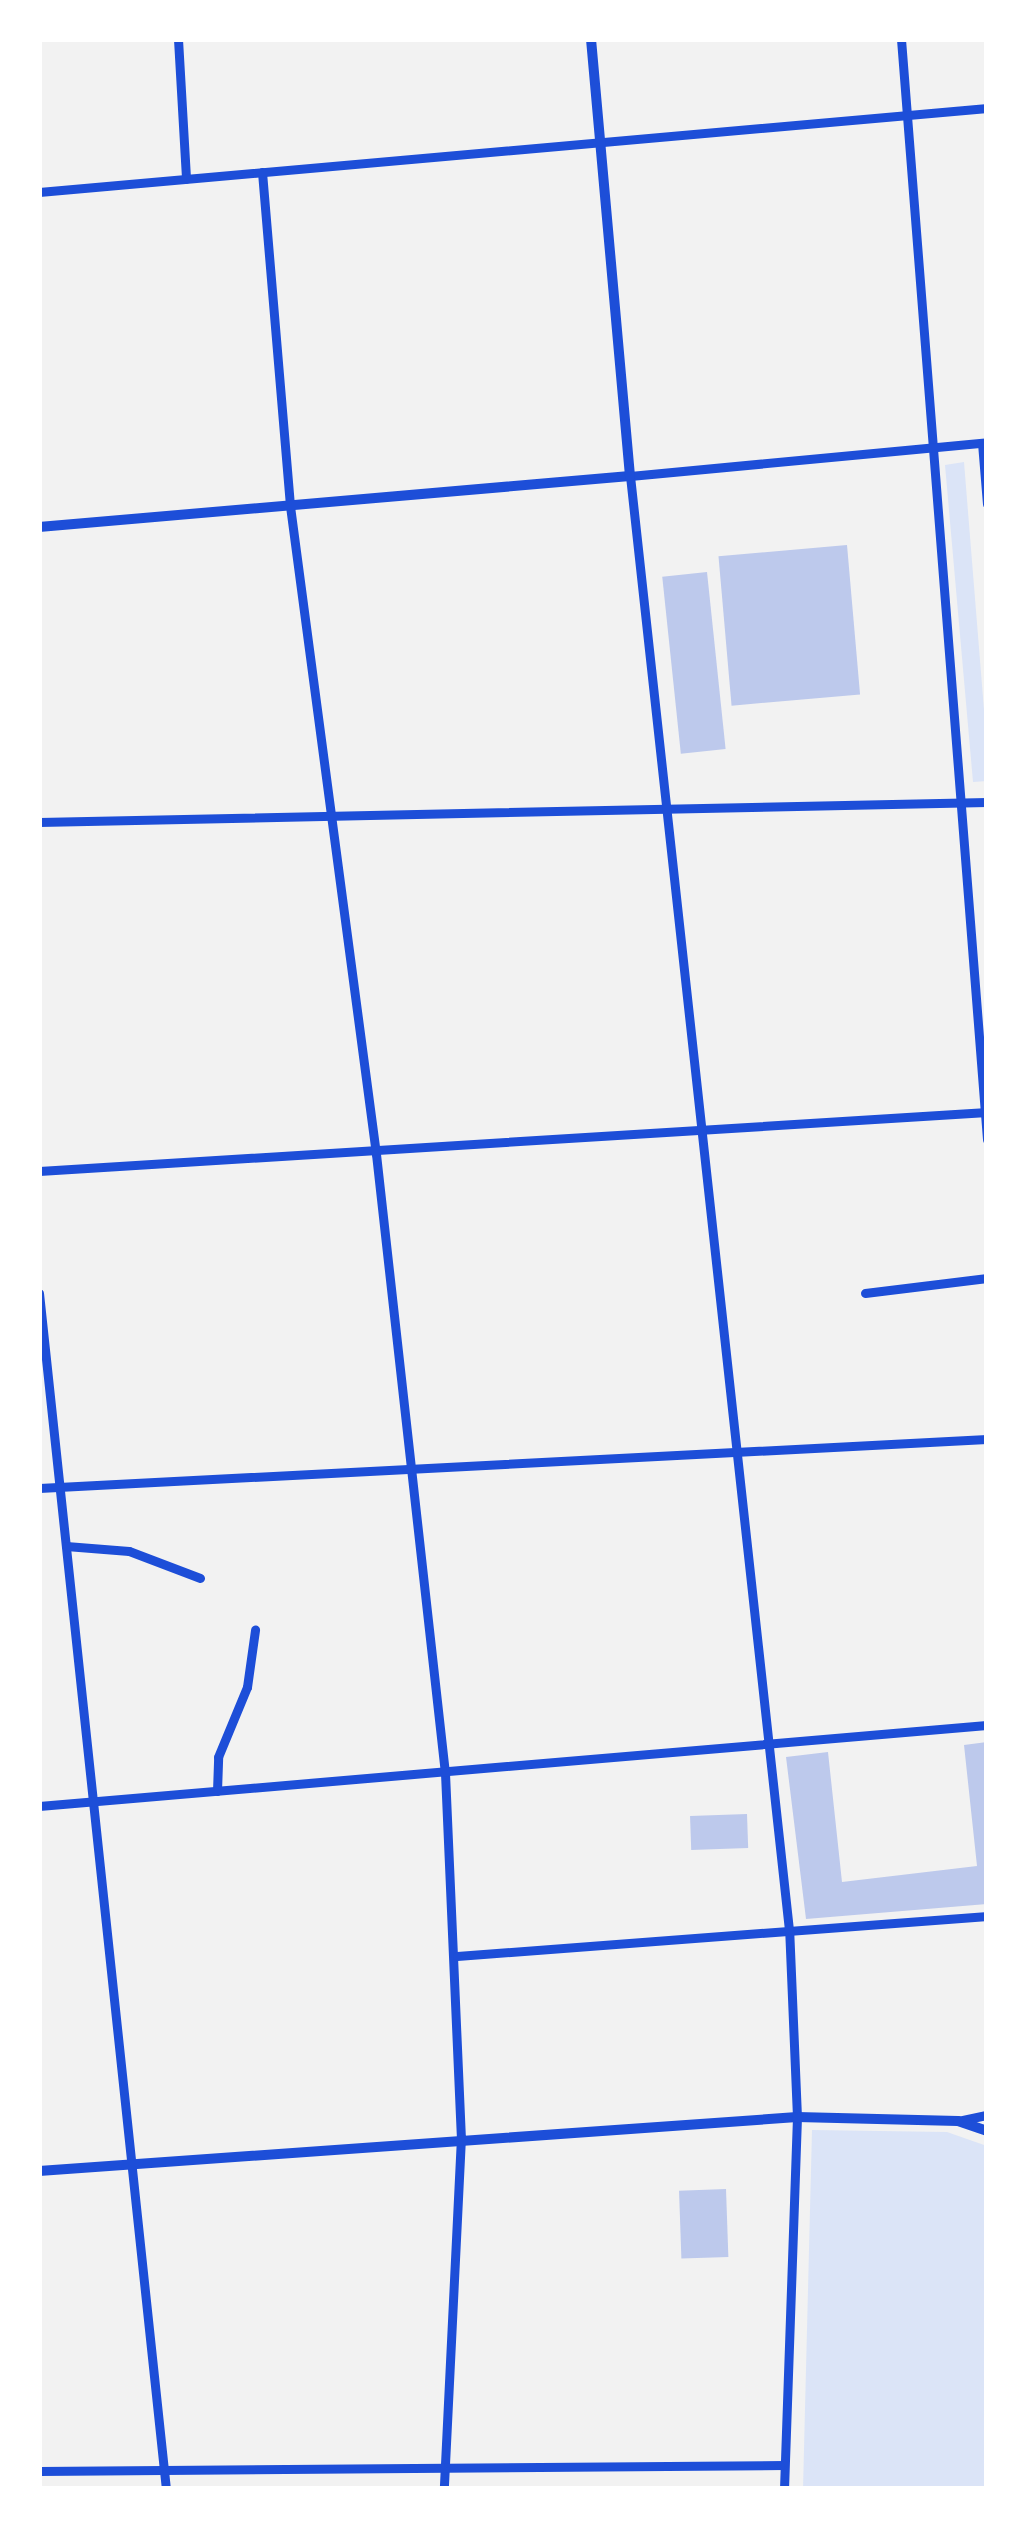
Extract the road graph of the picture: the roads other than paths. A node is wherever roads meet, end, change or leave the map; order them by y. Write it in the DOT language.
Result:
graph roads {
  1 [pos="178,39"];
  2 [pos="591,39"];
  3 [pos="901,39"];
  4 [pos="987,108"];
  5 [pos="908,115"];
  6 [pos="600,142"];
  7 [pos="262,172"];
  8 [pos="186,179"];
  9 [pos="39,192"];
  10 [pos="985,442"];
  11 [pos="928,448"];
  12 [pos="630,476"];
  13 [pos="987,504"];
  14 [pos="290,506"];
  15 [pos="39,527"];
  16 [pos="987,802"];
  17 [pos="962,803"];
  18 [pos="668,812"];
  19 [pos="334,819"];
  20 [pos="39,822"];
  21 [pos="986,1112"];
  22 [pos="701,1127"];
  23 [pos="987,1140"];
  24 [pos="376,1154"];
  25 [pos="39,1172"];
  26 [pos="987,1279"];
  27 [pos="39,1293"];
  28 [pos="865,1293"];
  29 [pos="987,1439"];
  30 [pos="737,1457"];
  31 [pos="409,1472"];
  32 [pos="59,1487"];
  33 [pos="39,1488"];
  34 [pos="66,1546"];
  35 [pos="200,1578"];
  36 [pos="255,1630"];
  37 [pos="987,1725"];
  38 [pos="767,1744"];
  39 [pos="445,1773"];
  40 [pos="217,1791"];
  41 [pos="93,1801"];
  42 [pos="39,1805"];
  43 [pos="987,1916"];
  44 [pos="790,1930"];
  45 [pos="457,1956"];
  46 [pos="987,2115"];
  47 [pos="797,2116"];
  48 [pos="958,2121"];
  49 [pos="987,2131"];
  50 [pos="461,2137"];
  51 [pos="127,2165"];
  52 [pos="39,2171"];
  53 [pos="444,2463"];
  54 [pos="784,2465"];
  55 [pos="164,2466"];
  56 [pos="39,2470"];
  57 [pos="166,2489"];
  58 [pos="444,2489"];
  59 [pos="784,2489"];
  1 -- 8 [label="street"];
  2 -- 6 [label="street"];
  3 -- 5 [label="street"];
  4 -- 5 [label="street"];
  5 -- 6 [label="street"];
  5 -- 11 [label="street"];
  6 -- 7 [label="street"];
  6 -- 12 [label="street"];
  7 -- 8 [label="street"];
  7 -- 14 [label="street"];
  8 -- 9 [label="street"];
  10 -- 11 [label="street"];
  10 -- 13 [label="street"];
  11 -- 12 [label="street"];
  11 -- 17 [label="street"];
  12 -- 14 [label="street"];
  12 -- 18 [label="street"];
  14 -- 15 [label="street"];
  14 -- 19 [label="street"];
  16 -- 17 [label="street"];
  17 -- 18 [label="street"];
  17 -- 21 [label="street"];
  18 -- 19 [label="street"];
  18 -- 22 [label="street"];
  19 -- 20 [label="street"];
  19 -- 24 [label="street"];
  21 -- 22 [label="street"];
  21 -- 23 [label="street"];
  22 -- 24 [label="street"];
  22 -- 30 [label="street"];
  24 -- 25 [label="street"];
  24 -- 31 [label="street"];
  26 -- 28 [label="street"];
  27 -- 32 [label="street"];
  29 -- 30 [label="street"];
  30 -- 31 [label="street"];
  30 -- 38 [label="street"];
  31 -- 32 [label="street"];
  31 -- 39 [label="street"];
  32 -- 33 [label="street"];
  32 -- 34 [label="street"];
  34 -- 35 [label="street"];
  34 -- 41 [label="street"];
  36 -- 40 [label="street"];
  37 -- 38 [label="street"];
  38 -- 39 [label="street"];
  38 -- 44 [label="street"];
  39 -- 40 [label="street"];
  39 -- 45 [label="street"];
  40 -- 41 [label="street"];
  41 -- 42 [label="street"];
  41 -- 51 [label="street"];
  43 -- 44 [label="street"];
  44 -- 45 [label="street"];
  44 -- 47 [label="street"];
  45 -- 50 [label="street"];
  46 -- 48 [label="street"];
  47 -- 48 [label="street"];
  47 -- 50 [label="street"];
  47 -- 54 [label="street"];
  48 -- 49 [label="street"];
  50 -- 51 [label="street"];
  50 -- 53 [label="street"];
  51 -- 52 [label="street"];
  51 -- 55 [label="street"];
  53 -- 54 [label="street"];
  53 -- 55 [label="street"];
  53 -- 58 [label="street"];
  54 -- 59 [label="street"];
  55 -- 56 [label="street"];
  55 -- 57 [label="street"];
}
